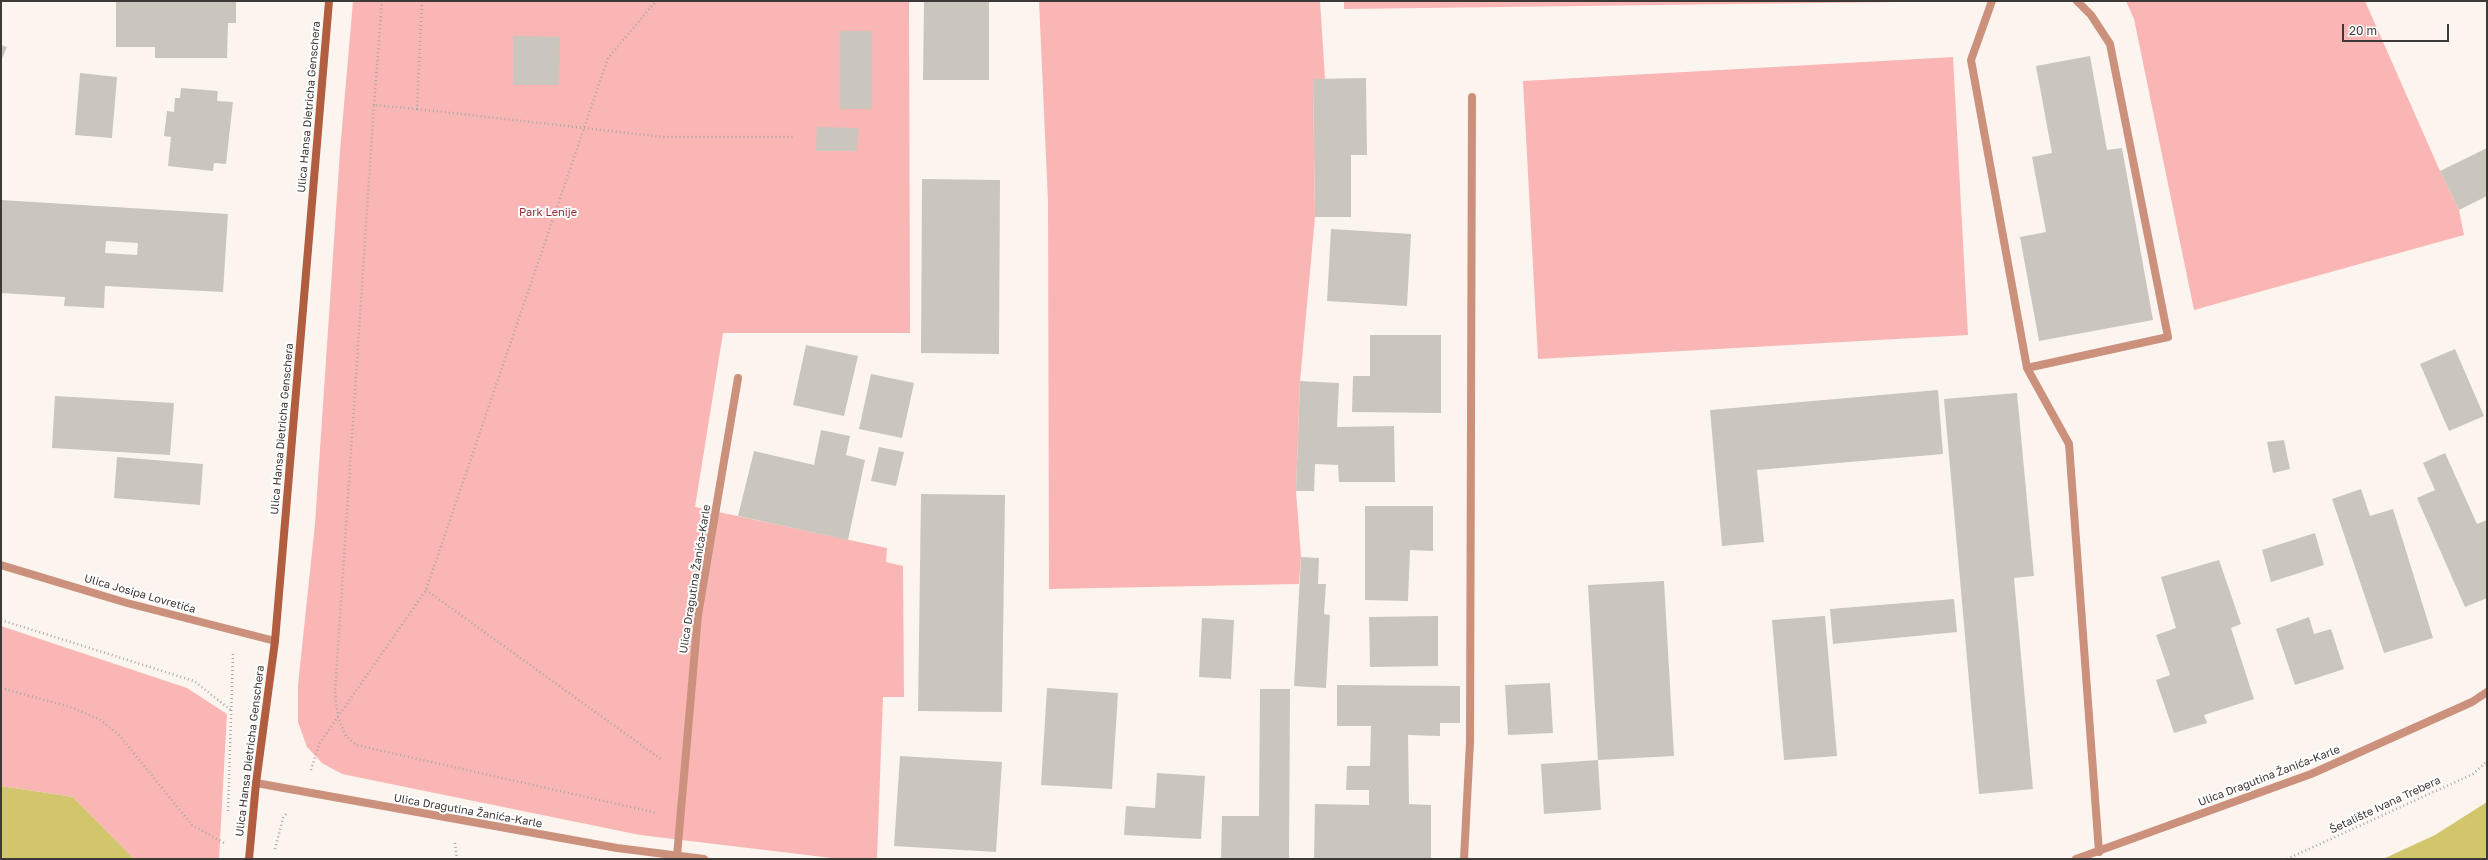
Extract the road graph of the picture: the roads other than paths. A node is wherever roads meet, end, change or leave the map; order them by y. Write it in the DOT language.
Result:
graph roads {
  1 [pos="329,1"];
  2 [pos="1992,1"];
  3 [pos="2077,1"];
  4 [pos="1472,98"];
  5 [pos="2027,368"];
  6 [pos="738,378"];
  7 [pos="1,565"];
  8 [pos="275,642"];
  9 [pos="2487,692"];
  10 [pos="256,783"];
  11 [pos="2099,852"];
  12 [pos="677,856"];
  13 [pos="249,859"];
  14 [pos="704,859"];
  15 [pos="1464,859"];
  16 [pos="2076,859"];
  1 -- 8 [label="main road, Ulica Hansa Dietricha Genschera"];
  2 -- 5 [label="street"];
  3 -- 5 [label="street"];
  4 -- 15 [label="street"];
  5 -- 11 [label="street"];
  6 -- 12 [label="street, Ulica Dragutina Žanića-Karle"];
  7 -- 8 [label="street, Ulica Josipa Lovretića"];
  8 -- 10 [label="main road, Ulica Hansa Dietricha Genschera"];
  9 -- 11 [label="street, Ulica Dragutina Žanića-Karle"];
  10 -- 12 [label="street, Ulica Dragutina Žanića-Karle"];
  10 -- 13 [label="main road, Ulica Hansa Dietricha Genschera"];
  11 -- 16 [label="street, Ulica Dragutina Žanića-Karle"];
  12 -- 14 [label="street, Ulica Dragutina Žanića-Karle"];
}
